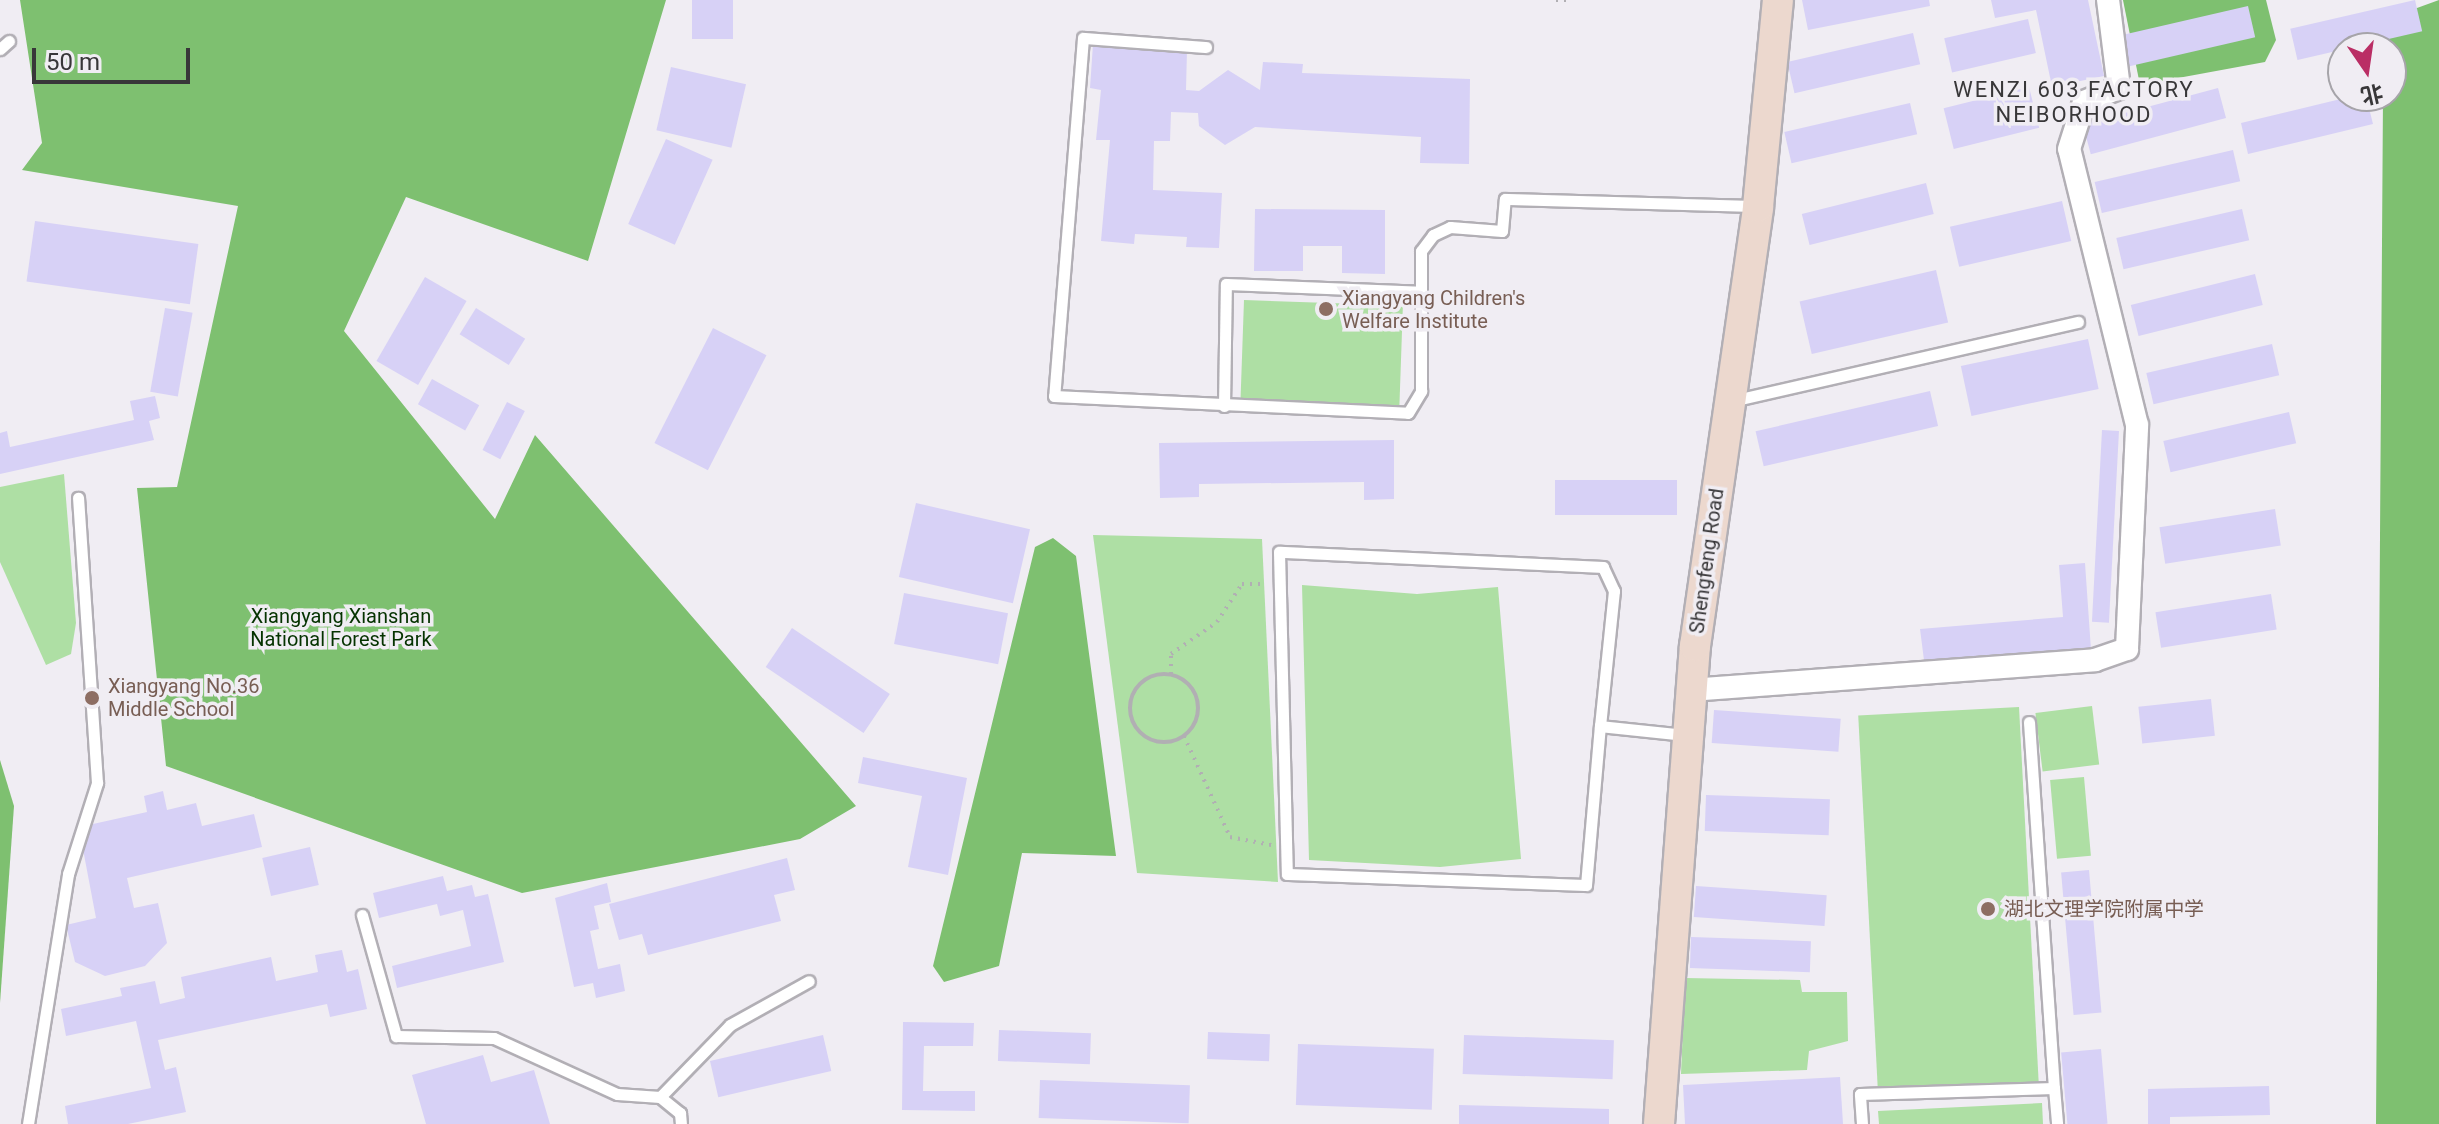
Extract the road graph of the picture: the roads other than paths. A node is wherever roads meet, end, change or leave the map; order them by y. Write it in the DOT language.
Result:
graph roads {
  1 [pos="1778,0"];
  2 [pos="2108,0"];
  3 [pos="1206,47"];
  4 [pos="1758,207"];
  5 [pos="1421,292"];
  6 [pos="2078,322"];
  7 [pos="1730,402"];
  8 [pos="1224,406"];
  9 [pos="78,498"];
  10 [pos="1690,690"];
  11 [pos="2029,722"];
  12 [pos="1600,726"];
  13 [pos="1686,735"];
  14 [pos="362,915"];
  15 [pos="809,981"];
  16 [pos="2054,1088"];
  17 [pos="660,1097"];
  18 [pos="28,1124"];
  19 [pos="681,1124"];
  20 [pos="1659,1124"];
  21 [pos="1862,1124"];
  22 [pos="2057,1124"];
  1 -- 4 [label="street, Shengfeng Road"];
  2 -- 10 [label="street"];
  3 -- 8 [label="lane"];
  4 -- 5 [label="lane"];
  4 -- 7 [label="street, Shengfeng Road"];
  5 -- 8 [label="lane"];
  5 -- 8 [label="lane"];
  6 -- 7 [label="lane"];
  7 -- 10 [label="street, Shengfeng Road"];
  9 -- 18 [label="lane"];
  10 -- 13 [label="street, Shengfeng Road"];
  11 -- 16 [label="lane"];
  12 -- 12 [label="lane"];
  12 -- 13 [label="lane"];
  13 -- 20 [label="street, Shengfeng Road"];
  14 -- 17 [label="lane"];
  15 -- 17 [label="lane"];
  16 -- 21 [label="lane"];
  16 -- 22 [label="lane"];
  17 -- 19 [label="lane"];
}
